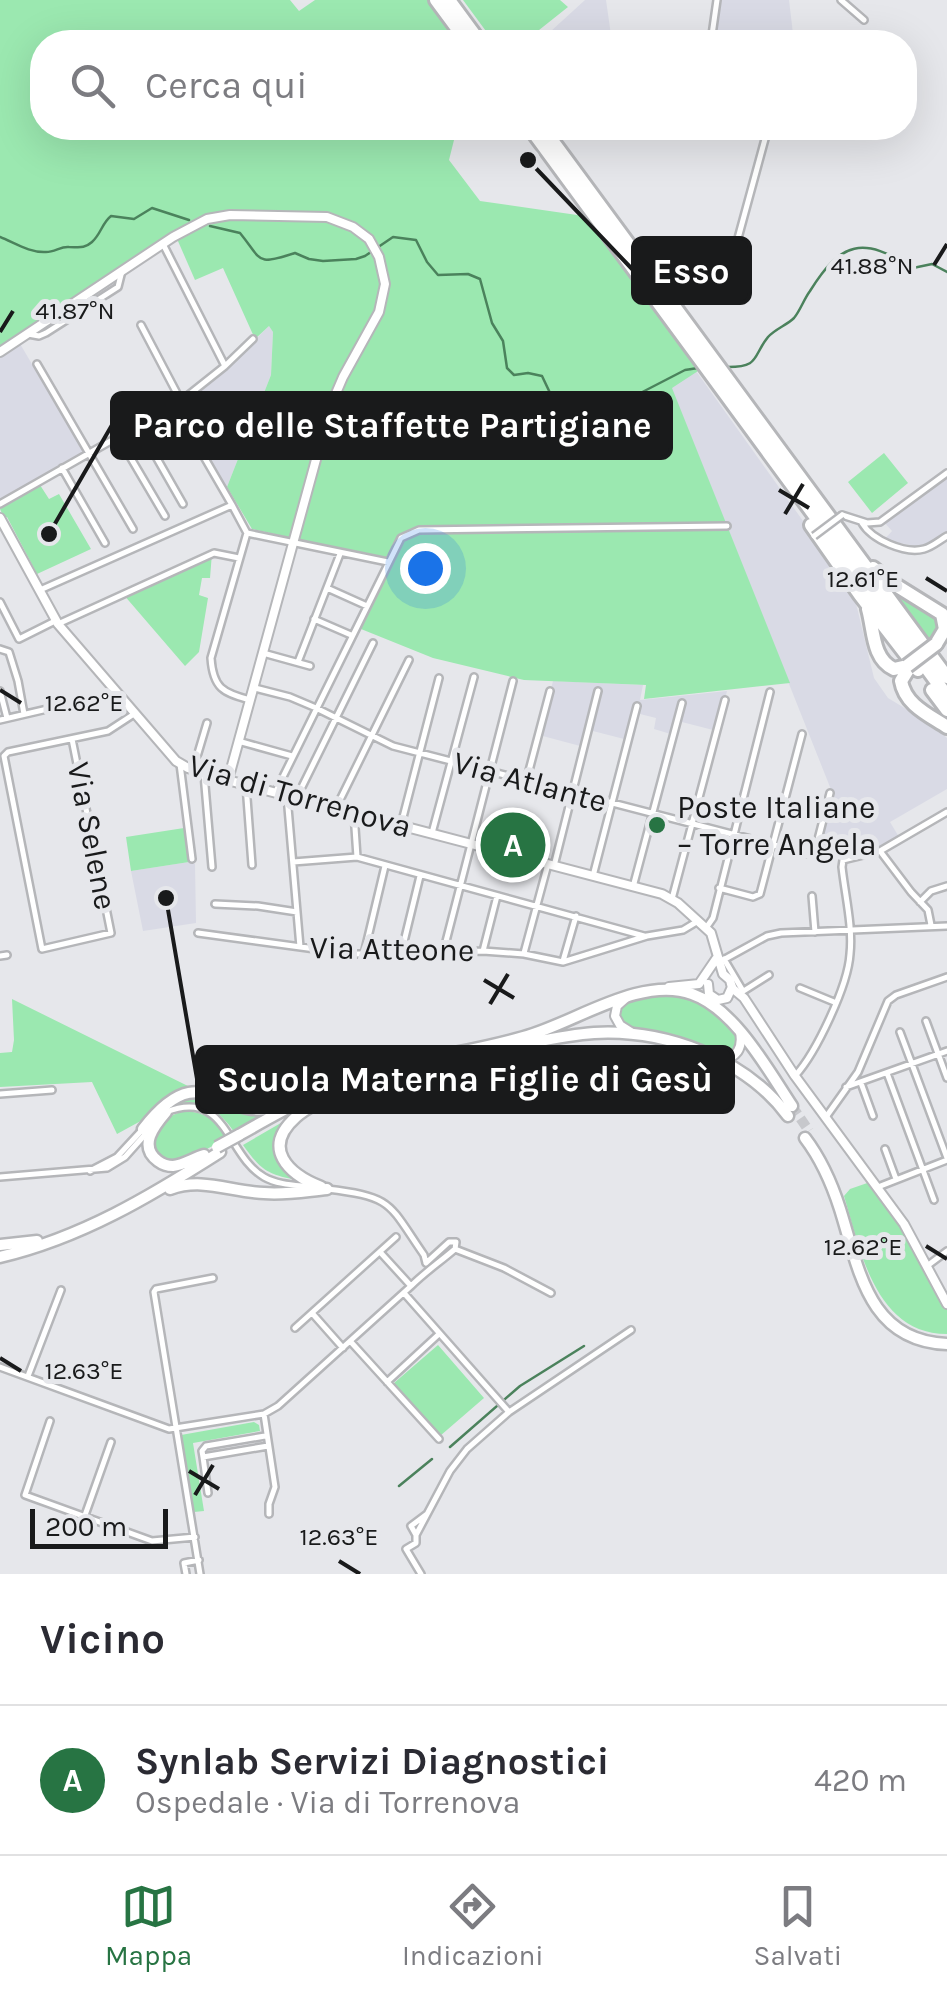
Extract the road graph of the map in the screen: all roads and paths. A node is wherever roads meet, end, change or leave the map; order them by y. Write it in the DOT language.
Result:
graph roads {
  1 [pos="436,0"];
  2 [pos="449,0"];
  3 [pos="717,0"];
  4 [pos="840,0"];
  5 [pos="864,20"];
  6 [pos="458,30"];
  7 [pos="471,30"];
  8 [pos="712,30"];
  9 [pos="539,140"];
  10 [pos="552,140"];
  11 [pos="765,140"];
  12 [pos="162,244"];
  13 [pos="730,264"];
  14 [pos="140,325"];
  15 [pos="253,339"];
  16 [pos="1,353"];
  17 [pos="37,364"];
  18 [pos="224,366"];
  19 [pos="177,403"];
  20 [pos="138,426"];
  21 [pos="119,438"];
  22 [pos="89,454"];
  23 [pos="775,462"];
  24 [pos="62,468"];
  25 [pos="947,473"];
  26 [pos="0,504"];
  27 [pos="183,504"];
  28 [pos="232,505"];
  29 [pos="165,516"];
  30 [pos="0,518"];
  31 [pos="861,521"];
  32 [pos="727,526"];
  33 [pos="133,529"];
  34 [pos="248,533"];
  35 [pos="814,536"];
  36 [pos="947,536"];
  37 [pos="294,542"];
  38 [pos="105,543"];
  39 [pos="850,544"];
  40 [pos="340,554"];
  41 [pos="240,558"];
  42 [pos="388,562"];
  43 [pos="326,588"];
  44 [pos="40,590"];
  45 [pos="860,595"];
  46 [pos="0,602"];
  47 [pos="367,606"];
  48 [pos="944,608"];
  49 [pos="314,618"];
  50 [pos="57,622"];
  51 [pos="352,635"];
  52 [pos="373,643"];
  53 [pos="940,643"];
  54 [pos="3,649"];
  55 [pos="263,654"];
  56 [pos="409,660"];
  57 [pos="298,662"];
  58 [pos="310,666"];
  59 [pos="908,667"];
  60 [pos="474,677"];
  61 [pos="947,677"];
  62 [pos="439,678"];
  63 [pos="513,682"];
  64 [pos="254,688"];
  65 [pos="0,691"];
  66 [pos="550,691"];
  67 [pos="598,692"];
  68 [pos="770,692"];
  69 [pos="116,693"];
  70 [pos="947,696"];
  71 [pos="250,700"];
  72 [pos="725,700"];
  73 [pos="682,703"];
  74 [pos="637,706"];
  75 [pos="316,708"];
  76 [pos="947,710"];
  77 [pos="24,714"];
  78 [pos="134,714"];
  79 [pos="337,718"];
  80 [pos="3,719"];
  81 [pos="207,723"];
  82 [pos="947,727"];
  83 [pos="802,734"];
  84 [pos="372,736"];
  85 [pos="72,739"];
  86 [pos="238,741"];
  87 [pos="420,754"];
  88 [pos="292,756"];
  89 [pos="452,762"];
  90 [pos="180,764"];
  91 [pos="194,770"];
  92 [pos="490,772"];
  93 [pos="204,774"];
  94 [pos="228,780"];
  95 [pos="526,782"];
  96 [pos="246,784"];
  97 [pos="275,793"];
  98 [pos="573,793"];
  99 [pos="830,793"];
  100 [pos="291,797"];
  101 [pos="612,804"];
  102 [pos="336,808"];
  103 [pos="947,812"];
  104 [pos="354,813"];
  105 [pos="653,814"];
  106 [pos="693,824"];
  107 [pos="401,826"];
  108 [pos="432,833"];
  109 [pos="733,835"];
  110 [pos="471,844"];
  111 [pos="773,845"];
  112 [pos="880,850"];
  113 [pos="357,857"];
  114 [pos="192,858"];
  115 [pos="293,862"];
  116 [pos="252,865"];
  117 [pos="551,865"];
  118 [pos="385,866"];
  119 [pos="212,867"];
  120 [pos="420,876"];
  121 [pos="593,876"];
  122 [pos="461,886"];
  123 [pos="634,886"];
  124 [pos="947,886"];
  125 [pos="719,888"];
  126 [pos="498,896"];
  127 [pos="812,896"];
  128 [pos="672,899"];
  129 [pos="920,902"];
  130 [pos="215,904"];
  131 [pos="536,906"];
  132 [pos="297,912"];
  133 [pos="576,916"];
  134 [pos="698,921"];
  135 [pos="930,926"];
  136 [pos="947,926"];
  137 [pos="706,928"];
  138 [pos="849,930"];
  139 [pos="815,932"];
  140 [pos="198,934"];
  141 [pos="647,936"];
  142 [pos="300,948"];
  143 [pos="483,952"];
  144 [pos="443,953"];
  145 [pos="364,954"];
  146 [pos="401,954"];
  147 [pos="524,954"];
  148 [pos="562,962"];
  149 [pos="722,964"];
  150 [pos="769,975"];
  151 [pos="947,977"];
  152 [pos="711,980"];
  153 [pos="680,985"];
  154 [pos="662,988"];
  155 [pos="800,988"];
  156 [pos="742,993"];
  157 [pos="729,994"];
  158 [pos="630,996"];
  159 [pos="835,1002"];
  160 [pos="926,1021"];
  161 [pos="732,1022"];
  162 [pos="740,1032"];
  163 [pos="900,1032"];
  164 [pos="634,1034"];
  165 [pos="947,1051"];
  166 [pos="938,1054"];
  167 [pos="715,1058"];
  168 [pos="912,1064"];
  169 [pos="887,1073"];
  170 [pos="794,1076"];
  171 [pos="947,1078"];
  172 [pos="860,1083"];
  173 [pos="846,1087"];
  174 [pos="52,1090"];
  175 [pos="337,1090"];
  176 [pos="0,1094"];
  177 [pos="300,1101"];
  178 [pos="166,1112"];
  179 [pos="873,1116"];
  180 [pos="826,1118"];
  181 [pos="143,1128"];
  182 [pos="807,1135"];
  183 [pos="240,1138"];
  184 [pos="219,1149"];
  185 [pos="885,1149"];
  186 [pos="204,1155"];
  187 [pos="947,1159"];
  188 [pos="923,1170"];
  189 [pos="90,1171"];
  190 [pos="0,1178"];
  191 [pos="896,1180"];
  192 [pos="878,1187"];
  193 [pos="327,1189"];
  194 [pos="934,1200"];
  195 [pos="138,1202"];
  196 [pos="396,1237"];
  197 [pos="39,1243"];
  198 [pos="0,1251"];
  199 [pos="947,1251"];
  200 [pos="380,1252"];
  201 [pos="0,1265"];
  202 [pos="426,1266"];
  203 [pos="927,1266"];
  204 [pos="213,1278"];
  205 [pos="411,1286"];
  206 [pos="61,1290"];
  207 [pos="404,1293"];
  208 [pos="551,1293"];
  209 [pos="947,1304"];
  210 [pos="312,1313"];
  211 [pos="295,1328"];
  212 [pos="631,1330"];
  213 [pos="439,1334"];
  214 [pos="350,1342"];
  215 [pos="947,1342"];
  216 [pos="343,1348"];
  217 [pos="0,1366"];
  218 [pos="28,1377"];
  219 [pos="387,1382"];
  220 [pos="507,1410"];
  221 [pos="264,1414"];
  222 [pos="50,1421"];
  223 [pos="178,1429"];
  224 [pos="266,1436"];
  225 [pos="440,1438"];
  226 [pos="111,1442"];
  227 [pos="268,1446"];
  228 [pos="202,1457"];
  229 [pos="208,1493"];
  230 [pos="270,1514"];
  231 [pos="84,1518"];
  232 [pos="195,1537"];
  233 [pos="199,1560"];
  234 [pos="186,1574"];
  235 [pos="200,1574"];
  236 [pos="422,1574"];
  1 -- 6 [label="highway"];
  2 -- 7 [label="highway"];
  3 -- 8 [label="street"];
  4 -- 5 [label="street"];
  9 -- 23 [label="highway"];
  10 -- 39 [label="highway"];
  11 -- 13 [label="street"];
  12 -- 16 [label="street"];
  12 -- 18 [label="street"];
  12 -- 37 [label="street"];
  14 -- 19 [label="street"];
  15 -- 18 [label="street"];
  17 -- 22 [label="street"];
  18 -- 19 [label="street"];
  19 -- 20 [label="street"];
  19 -- 28 [label="street"];
  20 -- 21 [label="street"];
  20 -- 27 [label="street"];
  21 -- 22 [label="street"];
  21 -- 29 [label="street"];
  22 -- 24 [label="street"];
  22 -- 33 [label="street"];
  23 -- 45 [label="highway"];
  23 -- 70 [label="highway"];
  24 -- 26 [label="street"];
  24 -- 38 [label="street"];
  25 -- 31 [label="street"];
  28 -- 34 [label="street"];
  28 -- 44 [label="street"];
  30 -- 44 [label="street, Via di Torrenova"];
  31 -- 35 [label="street, bridge"];
  31 -- 36 [label="street"];
  32 -- 42 [label="street"];
  34 -- 37 [label="street"];
  34 -- 41 [label="street"];
  37 -- 40 [label="street"];
  37 -- 55 [label="street"];
  39 -- 48 [label="highway"];
  39 -- 61 [label="highway"];
  40 -- 42 [label="street"];
  40 -- 43 [label="street"];
  41 -- 50 [label="street"];
  41 -- 71 [label="street"];
  42 -- 47 [label="street"];
  43 -- 47 [label="street"];
  43 -- 49 [label="street"];
  44 -- 50 [label="street, Via di Torrenova"];
  45 -- 59 [label="highway"];
  45 -- 76 [label="highway"];
  46 -- 50 [label="street"];
  47 -- 51 [label="street"];
  48 -- 53 [label="highway"];
  49 -- 51 [label="street"];
  49 -- 57 [label="street"];
  50 -- 69 [label="street, Via di Torrenova"];
  51 -- 75 [label="street"];
  52 -- 79 [label="street"];
  53 -- 59 [label="highway, bridge"];
  54 -- 77 [label="street"];
  55 -- 57 [label="street"];
  55 -- 64 [label="street"];
  56 -- 84 [label="street"];
  57 -- 58 [label="street"];
  59 -- 82 [label="highway"];
  60 -- 89 [label="street"];
  62 -- 87 [label="street"];
  63 -- 92 [label="street"];
  64 -- 71 [label="street"];
  64 -- 75 [label="street, Via Atlante"];
  65 -- 80 [label="street"];
  66 -- 95 [label="street"];
  67 -- 98 [label="street"];
  68 -- 109 [label="street"];
  69 -- 77 [label="street"];
  69 -- 78 [label="street, Via di Torrenova"];
  71 -- 86 [label="street"];
  72 -- 106 [label="street"];
  73 -- 105 [label="street"];
  74 -- 101 [label="street"];
  75 -- 79 [label="street, Via Atlante"];
  75 -- 88 [label="street"];
  77 -- 80 [label="street"];
  78 -- 85 [label="street"];
  78 -- 90 [label="street, Via di Torrenova"];
  79 -- 84 [label="street, Via Atlante"];
  79 -- 100 [label="street"];
  81 -- 91 [label="street"];
  83 -- 111 [label="street"];
  84 -- 87 [label="street, Via Atlante"];
  84 -- 102 [label="street"];
  85 -- 85 [label="street, Via Selene"];
  86 -- 88 [label="street"];
  86 -- 94 [label="street"];
  87 -- 89 [label="street, Via Atlante"];
  87 -- 107 [label="street"];
  88 -- 97 [label="street"];
  89 -- 92 [label="street, Via Atlante"];
  89 -- 108 [label="street"];
  90 -- 91 [label="street, Via di Torrenova"];
  90 -- 114 [label="street"];
  91 -- 93 [label="street, Via di Torrenova"];
  92 -- 95 [label="street, Via Atlante"];
  92 -- 110 [label="street"];
  93 -- 94 [label="street, Via di Torrenova"];
  93 -- 119 [label="street"];
  94 -- 96 [label="street, Via di Torrenova"];
  95 -- 98 [label="street, Via Atlante"];
  96 -- 97 [label="street, Via di Torrenova"];
  96 -- 116 [label="street"];
  97 -- 100 [label="street, Via di Torrenova"];
  98 -- 101 [label="street, Via Atlante"];
  98 -- 117 [label="street"];
  99 -- 111 [label="street, Via Atlante"];
  100 -- 102 [label="street, Via di Torrenova"];
  100 -- 115 [label="street"];
  101 -- 105 [label="street, Via Atlante"];
  101 -- 121 [label="street"];
  102 -- 104 [label="street, Via di Torrenova"];
  103 -- 112 [label="street"];
  104 -- 107 [label="street, Via di Torrenova"];
  104 -- 113 [label="street"];
  105 -- 106 [label="street, Via Atlante"];
  105 -- 123 [label="street"];
  106 -- 109 [label="street, Via Atlante"];
  106 -- 128 [label="street"];
  107 -- 108 [label="street, Via di Torrenova"];
  108 -- 110 [label="street, Via di Torrenova"];
  109 -- 111 [label="street, Via Atlante"];
  109 -- 125 [label="street"];
  110 -- 117 [label="street, Via di Torrenova"];
  110 -- 122 [label="street"];
  111 -- 125 [label="street"];
  112 -- 129 [label="street"];
  112 -- 138 [label="street"];
  113 -- 115 [label="street"];
  113 -- 118 [label="street"];
  115 -- 132 [label="street"];
  117 -- 121 [label="street, Via di Torrenova"];
  117 -- 131 [label="street"];
  118 -- 120 [label="street"];
  118 -- 145 [label="street"];
  120 -- 122 [label="street"];
  120 -- 146 [label="street"];
  121 -- 123 [label="street, Via di Torrenova"];
  122 -- 126 [label="street"];
  122 -- 144 [label="street"];
  123 -- 128 [label="street, Via di Torrenova"];
  124 -- 129 [label="street"];
  125 -- 137 [label="street"];
  126 -- 131 [label="street"];
  126 -- 143 [label="street"];
  127 -- 139 [label="street"];
  128 -- 134 [label="street, Via di Torrenova"];
  129 -- 135 [label="street"];
  130 -- 132 [label="street"];
  131 -- 133 [label="street"];
  131 -- 147 [label="street"];
  132 -- 142 [label="street"];
  133 -- 141 [label="street"];
  133 -- 148 [label="street"];
  134 -- 137 [label="street, Via di Torrenova"];
  134 -- 141 [label="street, Via Atteone"];
  135 -- 136 [label="street"];
  135 -- 138 [label="street"];
  137 -- 149 [label="street, Via di Torrenova"];
  138 -- 139 [label="street"];
  138 -- 159 [label="street"];
  139 -- 149 [label="street"];
  140 -- 142 [label="street, Via Atteone"];
  141 -- 148 [label="street, Via Atteone"];
  142 -- 145 [label="street, Via Atteone"];
  143 -- 144 [label="street, Via Atteone"];
  143 -- 147 [label="street, Via Atteone"];
  144 -- 146 [label="street, Via Atteone"];
  145 -- 146 [label="street, Via Atteone"];
  147 -- 148 [label="street, Via Atteone"];
  149 -- 152 [label="street"];
  149 -- 152 [label="street"];
  149 -- 153 [label="street"];
  149 -- 156 [label="street, Via di Torrenova"];
  149 -- 157 [label="street"];
  150 -- 156 [label="street"];
  151 -- 173 [label="street"];
  152 -- 153 [label="street"];
  152 -- 157 [label="street"];
  153 -- 154 [label="street"];
  154 -- 158 [label="main road"];
  154 -- 161 [label="main road"];
  155 -- 159 [label="street"];
  156 -- 157 [label="street, Via di Torrenova"];
  156 -- 170 [label="street, Via di Torrenova"];
  157 -- 161 [label="street"];
  158 -- 164 [label="street"];
  158 -- 177 [label="main road"];
  159 -- 170 [label="street"];
  160 -- 166 [label="street"];
  161 -- 162 [label="main road"];
  162 -- 167 [label="street"];
  162 -- 167 [label="main road"];
  163 -- 168 [label="street"];
  164 -- 167 [label="main road"];
  164 -- 175 [label="main road"];
  165 -- 166 [label="street"];
  166 -- 168 [label="street"];
  166 -- 171 [label="street"];
  168 -- 169 [label="street"];
  168 -- 187 [label="street"];
  169 -- 172 [label="street"];
  169 -- 188 [label="street"];
  170 -- 180 [label="street, Via di Torrenova"];
  172 -- 173 [label="street"];
  172 -- 179 [label="street"];
  173 -- 180 [label="street"];
  174 -- 176 [label="street"];
  175 -- 183 [label="main road"];
  175 -- 193 [label="main road"];
  177 -- 181 [label="main road"];
  177 -- 183 [label="main road"];
  178 -- 181 [label="street"];
  178 -- 186 [label="main road"];
  178 -- 189 [label="street"];
  178 -- 193 [label="street"];
  180 -- 192 [label="street, Via di Torrenova"];
  181 -- 189 [label="street"];
  182 -- 215 [label="main road"];
  183 -- 184 [label="main road, bridge"];
  184 -- 186 [label="main road"];
  184 -- 195 [label="main road"];
  185 -- 191 [label="street"];
  186 -- 197 [label="main road"];
  187 -- 188 [label="street"];
  188 -- 191 [label="street"];
  188 -- 194 [label="street"];
  189 -- 190 [label="street"];
  191 -- 192 [label="street"];
  192 -- 203 [label="street, Via di Torrenova"];
  193 -- 195 [label="main road"];
  193 -- 202 [label="street"];
  195 -- 197 [label="main road"];
  196 -- 200 [label="street"];
  197 -- 198 [label="main road"];
  197 -- 201 [label="main road"];
  199 -- 203 [label="street"];
  200 -- 205 [label="street"];
  200 -- 210 [label="street"];
  202 -- 205 [label="street"];
  202 -- 208 [label="street"];
  203 -- 209 [label="street, Via di Torrenova"];
  204 -- 223 [label="street"];
  205 -- 207 [label="street"];
  206 -- 218 [label="street"];
  207 -- 213 [label="street"];
  207 -- 214 [label="street"];
  210 -- 211 [label="street"];
  210 -- 216 [label="street"];
  212 -- 220 [label="street"];
  213 -- 219 [label="street"];
  213 -- 220 [label="street"];
  214 -- 216 [label="street"];
  214 -- 219 [label="street"];
  216 -- 221 [label="street"];
  217 -- 218 [label="street"];
  218 -- 223 [label="street"];
  219 -- 225 [label="street"];
  220 -- 236 [label="street"];
  221 -- 223 [label="street"];
  221 -- 224 [label="street"];
  222 -- 231 [label="street"];
  223 -- 232 [label="street"];
  224 -- 227 [label="street"];
  224 -- 228 [label="street"];
  226 -- 231 [label="street"];
  227 -- 228 [label="street"];
  227 -- 230 [label="street"];
  228 -- 229 [label="street"];
  231 -- 232 [label="street"];
  232 -- 233 [label="street"];
  233 -- 234 [label="street"];
  233 -- 235 [label="street"];
}
